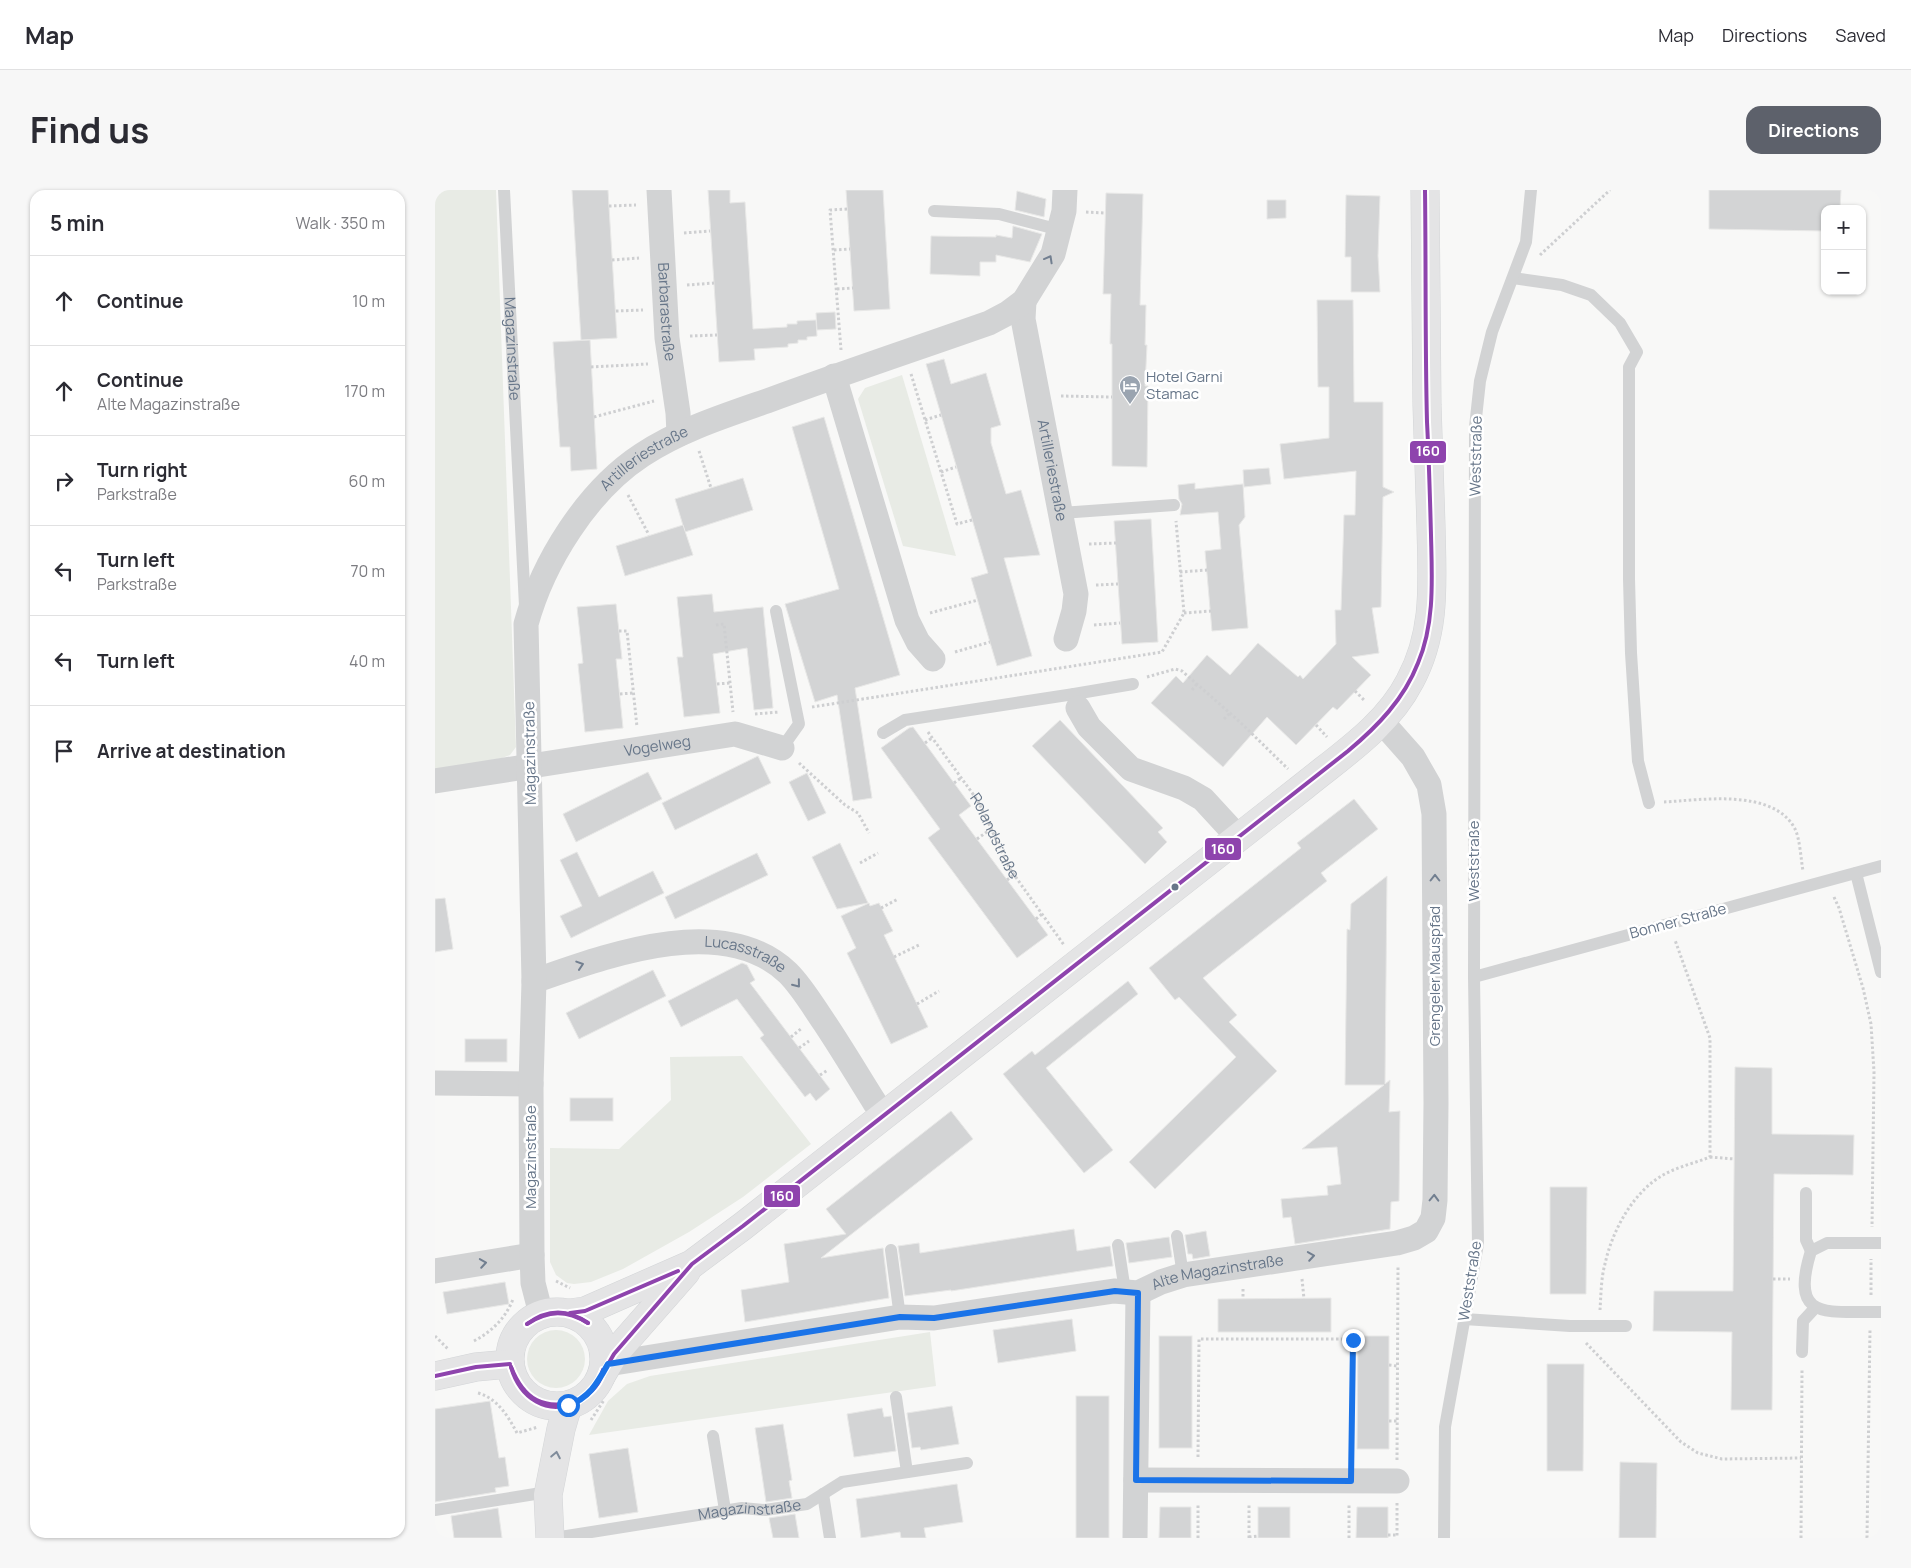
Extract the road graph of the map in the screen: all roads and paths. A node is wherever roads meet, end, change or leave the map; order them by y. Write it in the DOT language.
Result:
graph roads {
  1 [pos="504,190"];
  2 [pos="1065,190"];
  3 [pos="1425,190"];
  4 [pos="1531,190"];
  5 [pos="1610,190"];
  6 [pos="659,197"];
  7 [pos="609,206"];
  8 [pos="847,209"];
  9 [pos="933,211"];
  10 [pos="1059,230"];
  11 [pos="850,249"];
  12 [pos="834,250"];
  13 [pos="1513,278"];
  14 [pos="1529,280"];
  15 [pos="853,288"];
  16 [pos="837,289"];
  17 [pos="1024,300"];
  18 [pos="905,352"];
  19 [pos="670,362"];
  20 [pos="591,367"];
  21 [pos="838,375"];
  22 [pos="1038,396"];
  23 [pos="676,397"];
  24 [pos="1112,397"];
  25 [pos="941,415"];
  26 [pos="594,417"];
  27 [pos="925,420"];
  28 [pos="686,431"];
  29 [pos="956,467"];
  30 [pos="941,472"];
  31 [pos="617,474"];
  32 [pos="711,488"];
  33 [pos="1174,505"];
  34 [pos="1061,513"];
  35 [pos="972,520"];
  36 [pos="649,535"];
  37 [pos="1207,570"];
  38 [pos="1180,572"];
  39 [pos="978,600"];
  40 [pos="776,611"];
  41 [pos="1211,611"];
  42 [pos="1184,613"];
  43 [pos="907,620"];
  44 [pos="526,624"];
  45 [pos="716,625"];
  46 [pos="619,631"];
  47 [pos="1066,639"];
  48 [pos="990,642"];
  49 [pos="933,659"];
  50 [pos="730,683"];
  51 [pos="717,684"];
  52 [pos="1133,684"];
  53 [pos="1197,684"];
  54 [pos="1192,690"];
  55 [pos="1355,691"];
  56 [pos="633,693"];
  57 [pos="620,694"];
  58 [pos="1076,701"];
  59 [pos="796,710"];
  60 [pos="1374,712"];
  61 [pos="1230,713"];
  62 [pos="924,717"];
  63 [pos="1224,719"];
  64 [pos="1315,725"];
  65 [pos="735,726"];
  66 [pos="883,732"];
  67 [pos="932,738"];
  68 [pos="925,743"];
  69 [pos="1334,743"];
  70 [pos="782,748"];
  71 [pos="639,750"];
  72 [pos="531,767"];
  73 [pos="961,778"];
  74 [pos="435,781"];
  75 [pos="954,783"];
  76 [pos="1304,786"];
  77 [pos="1649,803"];
  78 [pos="991,829"];
  79 [pos="869,833"];
  80 [pos="1237,837"];
  81 [pos="977,839"];
  82 [pos="878,853"];
  83 [pos="860,862"];
  84 [pos="1881,866"];
  85 [pos="1803,871"];
  86 [pos="1856,873"];
  87 [pos="1014,875"];
  88 [pos="1007,880"];
  89 [pos="1833,895"];
  90 [pos="898,899"];
  91 [pos="881,908"];
  92 [pos="1042,914"];
  93 [pos="1036,919"];
  94 [pos="1669,923"];
  95 [pos="919,945"];
  96 [pos="1069,952"];
  97 [pos="894,957"];
  98 [pos="1881,972"];
  99 [pos="1475,977"];
  100 [pos="534,981"];
  101 [pos="939,991"];
  102 [pos="917,1004"];
  103 [pos="435,1083"];
  104 [pos="531,1084"];
  105 [pos="884,1115"];
  106 [pos="1710,1157"];
  107 [pos="1734,1159"];
  108 [pos="1806,1193"];
  109 [pos="1177,1236"];
  110 [pos="1406,1241"];
  111 [pos="1876,1243"];
  112 [pos="1118,1245"];
  113 [pos="891,1250"];
  114 [pos="1811,1251"];
  115 [pos="532,1255"];
  116 [pos="692,1264"];
  117 [pos="435,1271"];
  118 [pos="1183,1275"];
  119 [pos="533,1283"];
  120 [pos="1132,1292"];
  121 [pos="573,1301"];
  122 [pos="1815,1308"];
  123 [pos="1876,1312"];
  124 [pos="541,1314"];
  125 [pos="900,1317"];
  126 [pos="1464,1319"];
  127 [pos="1570,1326"];
  128 [pos="1598,1326"];
  129 [pos="1626,1326"];
  130 [pos="435,1336"];
  131 [pos="472,1342"];
  132 [pos="1802,1352"];
  133 [pos="510,1364"];
  134 [pos="1389,1365"];
  135 [pos="1397,1366"];
  136 [pos="446,1374"];
  137 [pos="604,1380"];
  138 [pos="476,1393"];
  139 [pos="896,1397"];
  140 [pos="564,1417"];
  141 [pos="1389,1421"];
  142 [pos="1397,1421"];
  143 [pos="713,1436"];
  144 [pos="1801,1458"];
  145 [pos="967,1463"];
  146 [pos="907,1472"];
  147 [pos="1136,1480"];
  148 [pos="1198,1480"];
  149 [pos="1249,1480"];
  150 [pos="1350,1481"];
  151 [pos="1397,1481"];
  152 [pos="823,1494"];
  153 [pos="548,1495"];
  154 [pos="435,1510"];
  155 [pos="725,1510"];
  156 [pos="1388,1535"];
  157 [pos="1258,1536"];
  158 [pos="1397,1536"];
  159 [pos="1249,1537"];
  160 [pos="550,1538"];
  161 [pos="554,1538"];
  162 [pos="830,1538"];
  163 [pos="1135,1538"];
  164 [pos="1198,1538"];
  165 [pos="1349,1538"];
  166 [pos="1444,1538"];
  167 [pos="1801,1538"];
  168 [pos="1867,1538"];
  1 -- 44 [label="lane, Magazinstraße"];
  2 -- 10 [label="street, Artilleriestraße"];
  3 -- 60 [label="main road"];
  4 -- 13 [label="lane, Weststraße"];
  5 -- 14 [label="path"];
  6 -- 7 [label="path"];
  6 -- 19 [label="street, Barbarastraße"];
  8 -- 12 [label="path"];
  9 -- 10 [label="lane"];
  17 -- 10 [label="street, Artilleriestraße, one-way"];
  11 -- 12 [label="path"];
  12 -- 16 [label="path"];
  13 -- 14 [label="lane"];
  13 -- 99 [label="lane, Weststraße"];
  14 -- 77 [label="lane"];
  15 -- 16 [label="path"];
  16 -- 21 [label="path"];
  17 -- 18 [label="street, Artilleriestraße"];
  17 -- 22 [label="street, Artilleriestraße"];
  18 -- 21 [label="street, Artilleriestraße"];
  18 -- 27 [label="path"];
  19 -- 20 [label="path"];
  19 -- 23 [label="street, Barbarastraße"];
  21 -- 28 [label="street, Artilleriestraße"];
  21 -- 43 [label="street"];
  22 -- 24 [label="path"];
  22 -- 34 [label="street, Artilleriestraße"];
  23 -- 26 [label="path"];
  23 -- 28 [label="street, Barbarastraße"];
  25 -- 27 [label="path"];
  27 -- 30 [label="path"];
  28 -- 31 [label="street, Artilleriestraße"];
  28 -- 32 [label="path"];
  29 -- 30 [label="path"];
  30 -- 35 [label="path"];
  31 -- 36 [label="path"];
  31 -- 44 [label="street, Artilleriestraße"];
  33 -- 34 [label="lane"];
  33 -- 38 [label="path"];
  34 -- 47 [label="street, Artilleriestraße"];
  37 -- 38 [label="path"];
  38 -- 42 [label="path"];
  39 -- 43 [label="path"];
  40 -- 59 [label="lane"];
  41 -- 42 [label="path"];
  42 -- 59 [label="path"];
  43 -- 49 [label="street"];
  44 -- 72 [label="street, Magazinstraße"];
  45 -- 50 [label="path"];
  46 -- 56 [label="path"];
  48 -- 49 [label="path"];
  50 -- 51 [label="path"];
  50 -- 65 [label="path"];
  52 -- 53 [label="path"];
  52 -- 58 [label="lane"];
  53 -- 54 [label="path"];
  53 -- 61 [label="path"];
  55 -- 60 [label="path"];
  56 -- 57 [label="path"];
  56 -- 71 [label="path"];
  58 -- 62 [label="lane"];
  58 -- 80 [label="street"];
  59 -- 65 [label="path"];
  59 -- 70 [label="lane"];
  60 -- 76 [label="main road"];
  110 -- 60 [label="street, Grengeler Mauspfad, one-way"];
  61 -- 63 [label="path"];
  61 -- 76 [label="path"];
  62 -- 66 [label="lane"];
  62 -- 67 [label="path, Rolandstraße"];
  64 -- 69 [label="path"];
  65 -- 70 [label="street, Vogelweg"];
  65 -- 71 [label="street, Vogelweg"];
  67 -- 68 [label="path"];
  67 -- 73 [label="path, Rolandstraße"];
  70 -- 79 [label="path"];
  71 -- 72 [label="street, Vogelweg"];
  72 -- 74 [label="street, Vogelweg"];
  72 -- 100 [label="street, Magazinstraße"];
  73 -- 75 [label="path"];
  73 -- 78 [label="path, Rolandstraße"];
  76 -- 80 [label="main road"];
  77 -- 85 [label="path"];
  78 -- 81 [label="path"];
  78 -- 87 [label="path, Rolandstraße"];
  80 -- 105 [label="main road"];
  82 -- 83 [label="path"];
  84 -- 86 [label="lane, Bonner Straße"];
  86 -- 94 [label="lane, Bonner Straße"];
  86 -- 98 [label="lane"];
  87 -- 88 [label="path"];
  87 -- 92 [label="path, Rolandstraße"];
  89 -- 111 [label="path"];
  90 -- 91 [label="path"];
  92 -- 93 [label="path"];
  92 -- 96 [label="path, Rolandstraße"];
  94 -- 99 [label="lane, Bonner Straße"];
  94 -- 106 [label="path"];
  95 -- 97 [label="path"];
  99 -- 126 [label="lane, Weststraße"];
  100 -- 104 [label="street, Magazinstraße"];
  100 -- 105 [label="street, Lucasstraße, one-way"];
  101 -- 102 [label="path"];
  103 -- 104 [label="street"];
  104 -- 115 [label="street, Magazinstraße"];
  105 -- 116 [label="main road"];
  106 -- 107 [label="path"];
  106 -- 128 [label="path"];
  108 -- 114 [label="lane"];
  109 -- 118 [label="lane"];
  118 -- 110 [label="street, Alte Magazinstraße, one-way"];
  110 -- 135 [label="path"];
  111 -- 114 [label="lane"];
  111 -- 123 [label="path"];
  112 -- 120 [label="lane"];
  113 -- 125 [label="lane"];
  114 -- 122 [label="lane"];
  117 -- 115 [label="street, one-way"];
  115 -- 119 [label="street, Magazinstraße"];
  116 -- 121 [label="main road"];
  116 -- 137 [label="main road"];
  118 -- 120 [label="street, Alte Magazinstraße"];
  119 -- 121 [label="path"];
  119 -- 124 [label="street, Magazinstraße"];
  119 -- 131 [label="path"];
  120 -- 125 [label="street, Alte Magazinstraße"];
  120 -- 147 [label="street"];
  121 -- 124 [label="main road"];
  121 -- 137 [label="main road"];
  122 -- 123 [label="lane"];
  122 -- 132 [label="lane"];
  123 -- 168 [label="path"];
  124 -- 133 [label="main road"];
  125 -- 137 [label="street, Alte Magazinstraße"];
  126 -- 127 [label="lane"];
  126 -- 166 [label="lane, Weststraße"];
  127 -- 128 [label="lane"];
  127 -- 144 [label="path"];
  128 -- 129 [label="lane"];
  130 -- 136 [label="path"];
  132 -- 144 [label="path"];
  133 -- 136 [label="main road"];
  133 -- 140 [label="main road"];
  134 -- 135 [label="path"];
  135 -- 142 [label="path"];
  137 -- 140 [label="main road"];
  137 -- 140 [label="path"];
  138 -- 140 [label="path"];
  139 -- 146 [label="lane"];
  153 -- 140 [label="main road, one-way"];
  141 -- 142 [label="path"];
  142 -- 151 [label="path"];
  143 -- 155 [label="lane"];
  144 -- 167 [label="path"];
  145 -- 146 [label="lane, Magazinstraße"];
  146 -- 152 [label="lane, Magazinstraße"];
  147 -- 148 [label="street"];
  147 -- 163 [label="street"];
  148 -- 149 [label="street"];
  148 -- 150 [label="path"];
  148 -- 164 [label="path"];
  149 -- 150 [label="street"];
  149 -- 159 [label="path"];
  150 -- 151 [label="street"];
  150 -- 165 [label="path"];
  151 -- 158 [label="path"];
  152 -- 155 [label="lane, Magazinstraße"];
  152 -- 162 [label="lane"];
  153 -- 154 [label="lane"];
  153 -- 160 [label="main road"];
  155 -- 161 [label="lane, Magazinstraße"];
  156 -- 158 [label="path"];
  157 -- 159 [label="path"];
}
